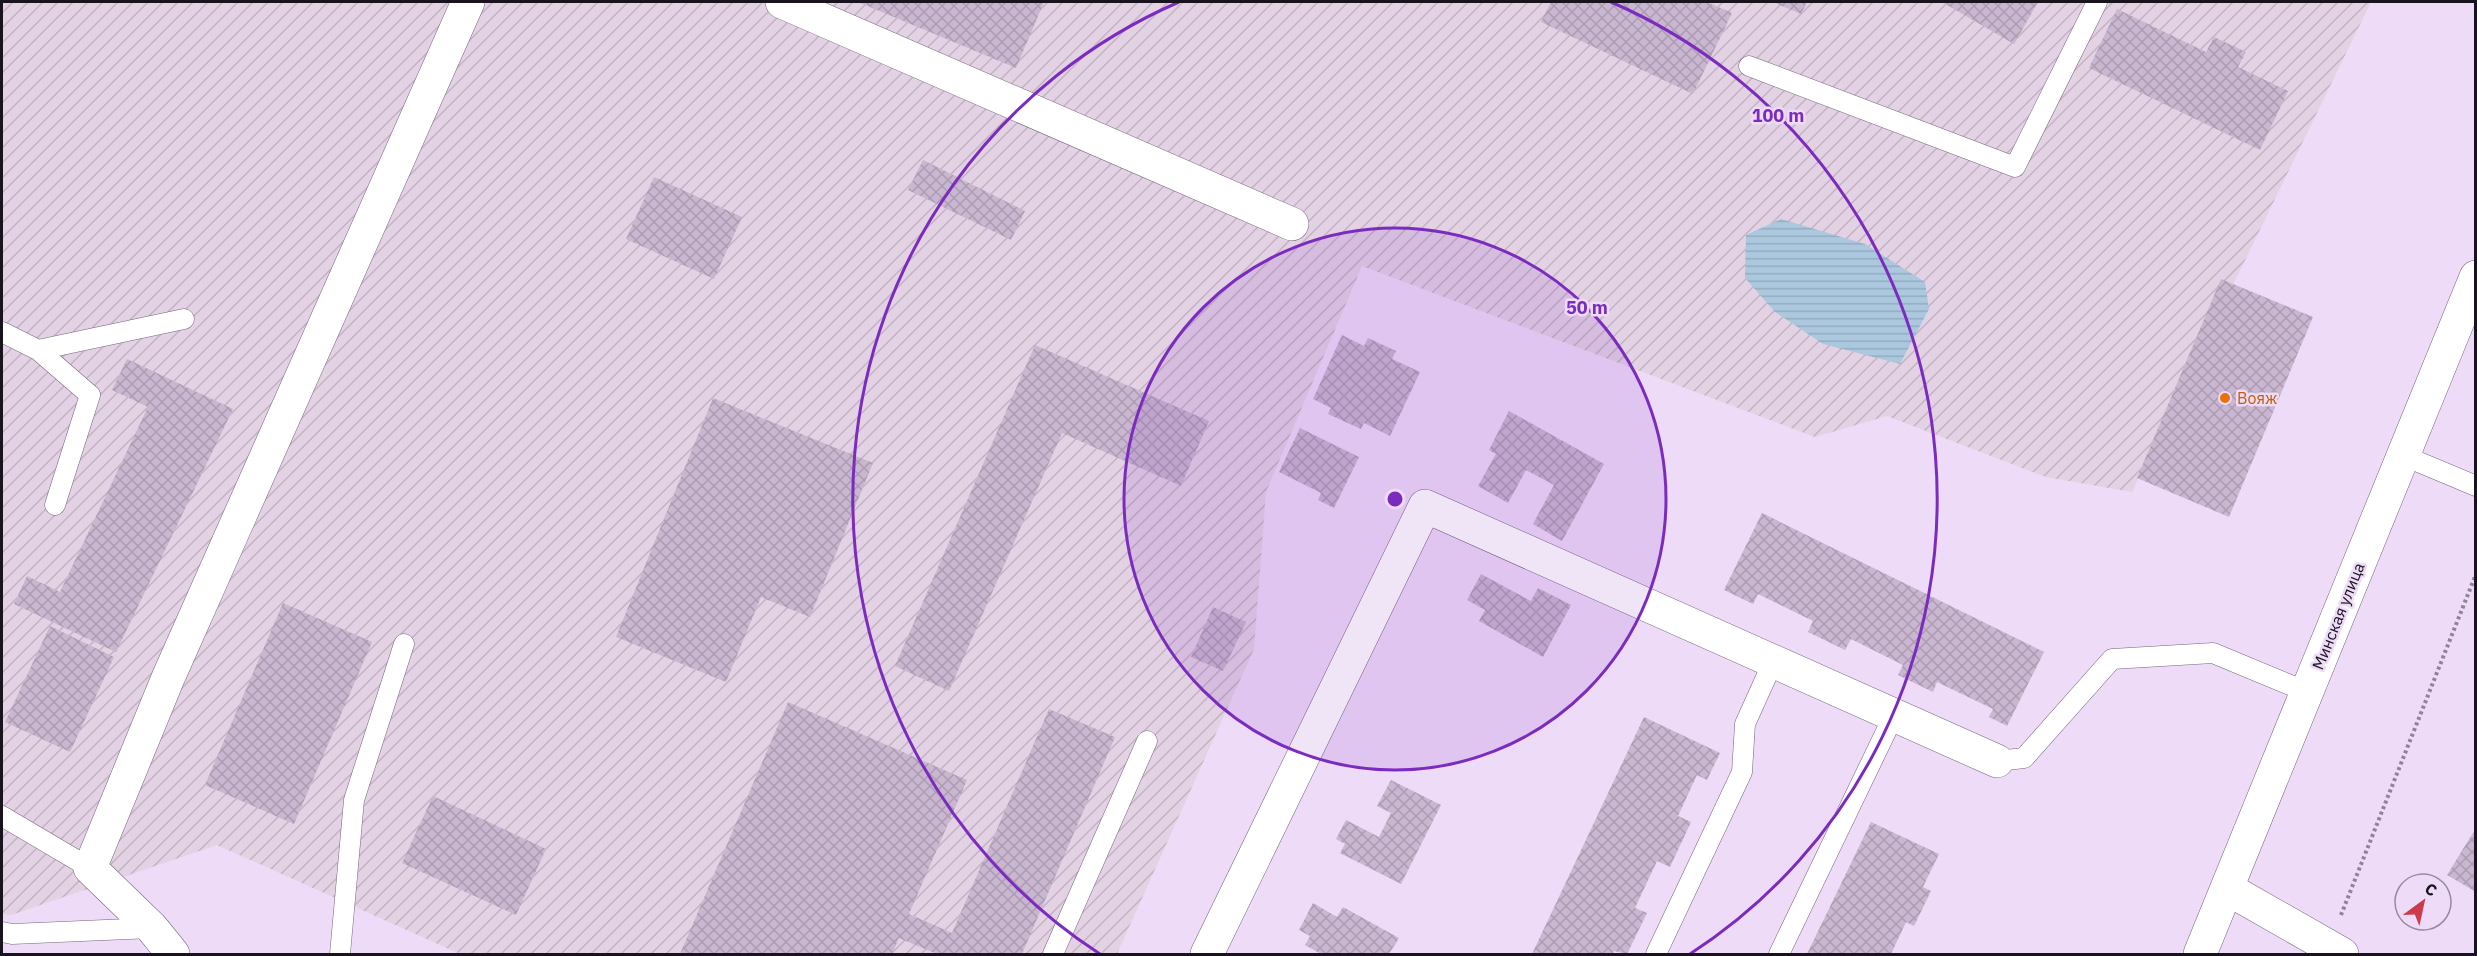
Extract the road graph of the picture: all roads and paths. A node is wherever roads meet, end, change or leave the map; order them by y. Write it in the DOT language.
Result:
graph roads {
  1 [pos="468,2"];
  2 [pos="782,2"];
  3 [pos="2097,2"];
  4 [pos="1749,66"];
  5 [pos="1293,224"];
  6 [pos="2475,277"];
  7 [pos="184,319"];
  8 [pos="2,332"];
  9 [pos="38,350"];
  10 [pos="2402,455"];
  11 [pos="2475,486"];
  12 [pos="55,505"];
  13 [pos="2475,574"];
  14 [pos="404,644"];
  15 [pos="1773,662"];
  16 [pos="2307,692"];
  17 [pos="1894,716"];
  18 [pos="1147,741"];
  19 [pos="1997,761"];
  20 [pos="2,816"];
  21 [pos="90,868"];
  22 [pos="2228,889"];
  23 [pos="152,928"];
  24 [pos="2,932"];
  25 [pos="2335,950"];
  26 [pos="173,954"];
  27 [pos="340,954"];
  28 [pos="1053,954"];
  29 [pos="1207,954"];
  30 [pos="1656,954"];
  31 [pos="1779,954"];
  32 [pos="2200,954"];
  1 -- 21 [label="street"];
  2 -- 5 [label="street"];
  3 -- 4 [label="lane"];
  6 -- 10 [label="street, Минская улица"];
  7 -- 9 [label="lane"];
  8 -- 9 [label="lane"];
  9 -- 12 [label="lane"];
  10 -- 11 [label="lane"];
  10 -- 16 [label="street, Минская улица"];
  13 -- 25 [label="path"];
  14 -- 27 [label="lane"];
  15 -- 17 [label="street"];
  15 -- 29 [label="street"];
  15 -- 30 [label="lane"];
  16 -- 19 [label="lane"];
  16 -- 22 [label="street, Минская улица"];
  17 -- 19 [label="street"];
  17 -- 31 [label="lane"];
  18 -- 28 [label="lane"];
  20 -- 21 [label="lane"];
  21 -- 23 [label="street"];
  22 -- 25 [label="street"];
  22 -- 32 [label="street, Минская улица"];
  23 -- 24 [label="lane"];
  23 -- 26 [label="street"];
}
